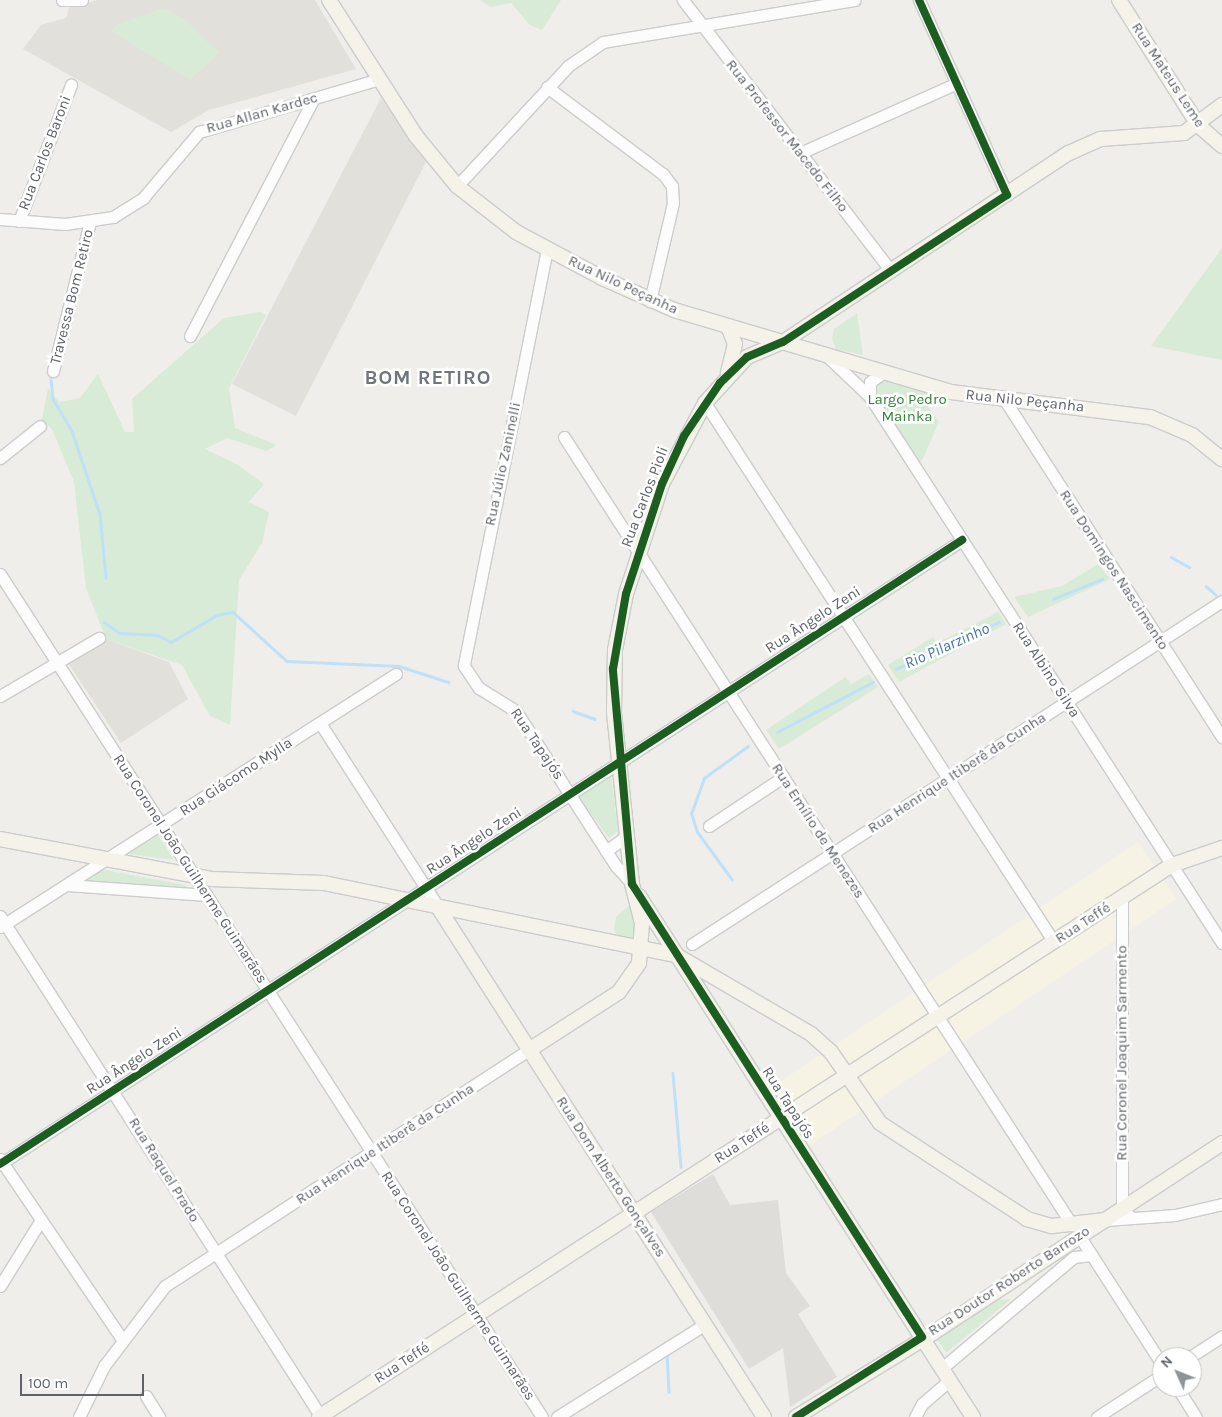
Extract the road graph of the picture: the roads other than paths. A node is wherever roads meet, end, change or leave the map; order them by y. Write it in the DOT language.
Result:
graph roads {
  1 [pos="62,0"];
  2 [pos="82,0"];
  3 [pos="329,0"];
  4 [pos="683,0"];
  5 [pos="854,0"];
  6 [pos="919,0"];
  7 [pos="1119,0"];
  8 [pos="793,5"];
  9 [pos="702,24"];
  10 [pos="379,79"];
  11 [pos="957,83"];
  12 [pos="71,85"];
  13 [pos="547,87"];
  14 [pos="314,98"];
  15 [pos="1222,105"];
  16 [pos="1198,124"];
  17 [pos="1222,146"];
  18 [pos="800,153"];
  19 [pos="457,186"];
  20 [pos="1007,194"];
  21 [pos="0,219"];
  22 [pos="19,221"];
  23 [pos="90,222"];
  24 [pos="547,249"];
  25 [pos="891,271"];
  26 [pos="650,301"];
  27 [pos="728,326"];
  28 [pos="190,336"];
  29 [pos="783,342"];
  30 [pos="826,356"];
  31 [pos="53,371"];
  32 [pos="884,373"];
  33 [pos="728,374"];
  34 [pos="870,397"];
  35 [pos="1006,402"];
  36 [pos="705,403"];
  37 [pos="40,426"];
  38 [pos="564,437"];
  39 [pos="0,458"];
  40 [pos="1222,459"];
  41 [pos="962,540"];
  42 [pos="638,553"];
  43 [pos="0,574"];
  44 [pos="1222,601"];
  45 [pos="844,617"];
  46 [pos="99,638"];
  47 [pos="1160,641"];
  48 [pos="56,661"];
  49 [pos="396,674"];
  50 [pos="469,678"];
  51 [pos="728,692"];
  52 [pos="0,696"];
  53 [pos="1066,702"];
  54 [pos="320,723"];
  55 [pos="1222,738"];
  56 [pos="619,763"];
  57 [pos="783,777"];
  58 [pos="948,778"];
  59 [pos="570,794"];
  60 [pos="161,824"];
  61 [pos="709,826"];
  62 [pos="627,836"];
  63 [pos="0,840"];
  64 [pos="1222,848"];
  65 [pos="606,851"];
  66 [pos="832,854"];
  67 [pos="105,860"];
  68 [pos="1172,865"];
  69 [pos="195,877"];
  70 [pos="632,884"];
  71 [pos="67,885"];
  72 [pos="426,888"];
  73 [pos="207,895"];
  74 [pos="1122,897"];
  75 [pos="407,900"];
  76 [pos="438,907"];
  77 [pos="468,914"];
  78 [pos="2,922"];
  79 [pos="458,938"];
  80 [pos="1054,942"];
  81 [pos="1222,943"];
  82 [pos="692,944"];
  83 [pos="642,948"];
  84 [pos="676,955"];
  85 [pos="727,985"];
  86 [pos="268,990"];
  87 [pos="707,1004"];
  88 [pos="938,1017"];
  89 [pos="529,1050"];
  90 [pos="847,1075"];
  91 [pos="113,1091"];
  92 [pos="781,1118"];
  93 [pos="1222,1143"];
  94 [pos="372,1152"];
  95 [pos="1,1162"];
  96 [pos="1222,1204"];
  97 [pos="634,1213"];
  98 [pos="1127,1214"];
  99 [pos="41,1220"];
  100 [pos="1106,1220"];
  101 [pos="1072,1224"];
  102 [pos="1080,1237"];
  103 [pos="1066,1246"];
  104 [pos="216,1253"];
  105 [pos="1092,1255"];
  106 [pos="0,1286"];
  107 [pos="477,1315"];
  108 [pos="704,1324"];
  109 [pos="1222,1336"];
  110 [pos="922,1337"];
  111 [pos="122,1339"];
  112 [pos="1152,1348"];
  113 [pos="1202,1349"];
  114 [pos="942,1368"];
  115 [pos="950,1380"];
  116 [pos="1152,1381"];
  117 [pos="146,1396"];
  118 [pos="1183,1397"];
  119 [pos="79,1417"];
  120 [pos="159,1417"];
  121 [pos="320,1417"];
  122 [pos="542,1417"];
  123 [pos="558,1417"];
  124 [pos="764,1417"];
  125 [pos="796,1417"];
  126 [pos="916,1417"];
  127 [pos="973,1417"];
  128 [pos="1097,1417"];
  129 [pos="1196,1417"];
  1 -- 2 [label="street"];
  3 -- 10 [label="main road, Rua Nilo Peçanha"];
  4 -- 9 [label="street, Rua Professor Macedo Filho"];
  5 -- 8 [label="street"];
  6 -- 11 [label="street"];
  7 -- 16 [label="main road, Rua Mateus Leme"];
  8 -- 9 [label="street"];
  9 -- 13 [label="street"];
  9 -- 18 [label="street, Rua Professor Macedo Filho"];
  10 -- 14 [label="street, Rua Allan Kardec"];
  10 -- 19 [label="main road, Rua Nilo Peçanha"];
  11 -- 18 [label="street"];
  11 -- 20 [label="street"];
  12 -- 22 [label="street, Rua Carlos Baroni"];
  13 -- 19 [label="street"];
  13 -- 26 [label="street"];
  14 -- 23 [label="street, Rua Allan Kardec"];
  14 -- 28 [label="street"];
  15 -- 16 [label="main road, Rua Carlos Pioli"];
  16 -- 17 [label="main road, Rua Mateus Leme"];
  16 -- 20 [label="main road, Rua Carlos Pioli"];
  18 -- 25 [label="street, Rua Professor Macedo Filho"];
  19 -- 24 [label="main road, Rua Nilo Peçanha"];
  20 -- 25 [label="main road, Rua Carlos Pioli"];
  21 -- 22 [label="street, Rua Allan Kardec"];
  22 -- 23 [label="street, Rua Allan Kardec"];
  23 -- 31 [label="street, Travessa Bom Retiro"];
  24 -- 26 [label="main road, Rua Nilo Peçanha"];
  24 -- 50 [label="street, Rua Júlio Zaninelli"];
  25 -- 29 [label="main road, Rua Carlos Pioli"];
  26 -- 27 [label="main road, Rua Nilo Peçanha"];
  27 -- 29 [label="main road, Rua Nilo Peçanha"];
  27 -- 33 [label="main road"];
  29 -- 30 [label="main road, Rua Nilo Peçanha"];
  29 -- 33 [label="main road, Rua Carlos Pioli"];
  30 -- 32 [label="main road, Rua Nilo Peçanha"];
  30 -- 34 [label="street, Rua Albino Silva"];
  32 -- 34 [label="street"];
  32 -- 35 [label="main road, Rua Nilo Peçanha"];
  33 -- 36 [label="main road, Rua Carlos Pioli"];
  34 -- 41 [label="street, Rua Albino Silva"];
  35 -- 40 [label="main road, Rua Nilo Peçanha"];
  35 -- 47 [label="street, Rua Domingos Nascimento"];
  36 -- 42 [label="main road, Rua Carlos Pioli"];
  36 -- 45 [label="street"];
  37 -- 39 [label="street"];
  38 -- 42 [label="street, Rua Emílio de Menezes"];
  41 -- 45 [label="street, Rua Ângelo Zeni"];
  41 -- 53 [label="street, Rua Albino Silva"];
  42 -- 51 [label="street, Rua Emílio de Menezes"];
  42 -- 56 [label="main road, Rua Carlos Pioli"];
  43 -- 48 [label="street, Rua Coronel João Guilherme Guimarães"];
  44 -- 47 [label="street, Rua Henrique Itiberê da Cunha"];
  45 -- 51 [label="street, Rua Ângelo Zeni"];
  45 -- 58 [label="street"];
  46 -- 48 [label="street"];
  47 -- 53 [label="street, Rua Henrique Itiberê da Cunha"];
  47 -- 55 [label="street, Rua Domingos Nascimento"];
  48 -- 52 [label="street"];
  48 -- 60 [label="street, Rua Coronel João Guilherme Guimarães"];
  49 -- 54 [label="street, Rua Giácomo Mylla"];
  50 -- 59 [label="street, Rua Tapajós"];
  51 -- 56 [label="street, Rua Ângelo Zeni"];
  51 -- 57 [label="street, Rua Emílio de Menezes"];
  53 -- 58 [label="street, Rua Henrique Itiberê da Cunha"];
  53 -- 68 [label="street, Rua Albino Silva"];
  54 -- 60 [label="street, Rua Giácomo Mylla"];
  54 -- 72 [label="street, Rua Dom Alberto Gonçalves"];
  56 -- 59 [label="street, Rua Ângelo Zeni"];
  56 -- 62 [label="main road, Rua Carlos Pioli"];
  57 -- 61 [label="street"];
  57 -- 66 [label="street, Rua Emílio de Menezes"];
  58 -- 66 [label="street, Rua Henrique Itiberê da Cunha"];
  58 -- 80 [label="street"];
  59 -- 65 [label="street, Rua Tapajós"];
  59 -- 72 [label="street, Rua Ângelo Zeni"];
  60 -- 67 [label="street, Rua Giácomo Mylla"];
  60 -- 69 [label="street, Rua Coronel João Guilherme Guimarães"];
  62 -- 65 [label="street"];
  62 -- 70 [label="main road, Rua Carlos Pioli"];
  63 -- 67 [label="main road"];
  64 -- 68 [label="main road, Rua Teffé"];
  65 -- 70 [label="street, Rua Tapajós"];
  66 -- 82 [label="street, Rua Henrique Itiberê da Cunha"];
  66 -- 88 [label="street, Rua Emílio de Menezes"];
  67 -- 69 [label="main road"];
  67 -- 71 [label="street, Rua Giácomo Mylla"];
  68 -- 74 [label="main road, Rua Teffé"];
  68 -- 81 [label="street, Rua Albino Silva"];
  69 -- 73 [label="street, Rua Coronel João Guilherme Guimarães"];
  69 -- 75 [label="main road"];
  70 -- 83 [label="main road, Rua Carlos Pioli"];
  70 -- 84 [label="main road, Rua Tapajós"];
  71 -- 73 [label="street"];
  71 -- 78 [label="street, Rua Giácomo Mylla"];
  72 -- 75 [label="street, Rua Ângelo Zeni"];
  72 -- 76 [label="street, Rua Dom Alberto Gonçalves"];
  73 -- 86 [label="street, Rua Coronel João Guilherme Guimarães"];
  74 -- 80 [label="main road, Rua Teffé"];
  74 -- 98 [label="street, Rua Coronel Joaquim Sarmento"];
  75 -- 76 [label="main road"];
  75 -- 86 [label="street, Rua Ângelo Zeni"];
  76 -- 77 [label="main road"];
  76 -- 79 [label="main road, Rua Dom Alberto Gonçalves"];
  77 -- 79 [label="main road"];
  77 -- 83 [label="main road"];
  78 -- 91 [label="street, Rua Raquel Prado"];
  79 -- 89 [label="main road, Rua Dom Alberto Gonçalves"];
  80 -- 88 [label="main road, Rua Teffé"];
  83 -- 84 [label="main road"];
  83 -- 89 [label="main road, Rua Henrique Itiberê da Cunha"];
  84 -- 85 [label="main road"];
  84 -- 87 [label="main road, Rua Tapajós"];
  85 -- 87 [label="main road"];
  85 -- 90 [label="main road"];
  86 -- 91 [label="street, Rua Ângelo Zeni"];
  86 -- 94 [label="street, Rua Coronel João Guilherme Guimarães"];
  87 -- 92 [label="main road, Rua Tapajós"];
  88 -- 90 [label="main road, Rua Teffé"];
  88 -- 101 [label="street, Rua Emílio de Menezes"];
  89 -- 94 [label="street, Rua Henrique Itiberê da Cunha"];
  89 -- 97 [label="main road, Rua Dom Alberto Gonçalves"];
  90 -- 92 [label="main road, Rua Teffé"];
  90 -- 101 [label="main road"];
  91 -- 95 [label="street, Rua Ângelo Zeni"];
  91 -- 104 [label="street, Rua Raquel Prado"];
  92 -- 97 [label="main road, Rua Teffé"];
  92 -- 110 [label="main road, Rua Tapajós"];
  93 -- 98 [label="main road, Rua Doutor Roberto Barrozo"];
  94 -- 104 [label="street, Rua Henrique Itiberê da Cunha"];
  94 -- 107 [label="street, Rua Coronel João Guilherme Guimarães"];
  95 -- 99 [label="street"];
  96 -- 98 [label="street"];
  97 -- 107 [label="main road, Rua Teffé"];
  97 -- 108 [label="main road, Rua Dom Alberto Gonçalves"];
  98 -- 100 [label="main road, Rua Doutor Roberto Barrozo"];
  99 -- 106 [label="street"];
  99 -- 111 [label="street"];
  100 -- 101 [label="main road"];
  100 -- 102 [label="main road, Rua Doutor Roberto Barrozo"];
  101 -- 103 [label="main road"];
  102 -- 103 [label="main road, Rua Doutor Roberto Barrozo"];
  102 -- 105 [label="street"];
  103 -- 110 [label="main road, Rua Doutor Roberto Barrozo"];
  104 -- 111 [label="street, Rua Henrique Itiberê da Cunha"];
  104 -- 121 [label="street, Rua Raquel Prado"];
  105 -- 112 [label="street"];
  105 -- 114 [label="street"];
  107 -- 121 [label="main road, Rua Teffé"];
  107 -- 122 [label="street, Rua Coronel João Guilherme Guimarães"];
  108 -- 123 [label="street"];
  108 -- 124 [label="main road, Rua Dom Alberto Gonçalves"];
  109 -- 113 [label="street"];
  110 -- 114 [label="main road, Rua Tapajós"];
  110 -- 125 [label="main road, Rua Doutor Roberto Barrozo"];
  111 -- 119 [label="street, Rua Henrique Itiberê da Cunha"];
  114 -- 115 [label="main road, Rua Tapajós"];
  115 -- 126 [label="street"];
  115 -- 127 [label="main road, Rua Tapajós"];
  116 -- 128 [label="street"];
  117 -- 120 [label="street"];
  118 -- 129 [label="street"];
}
